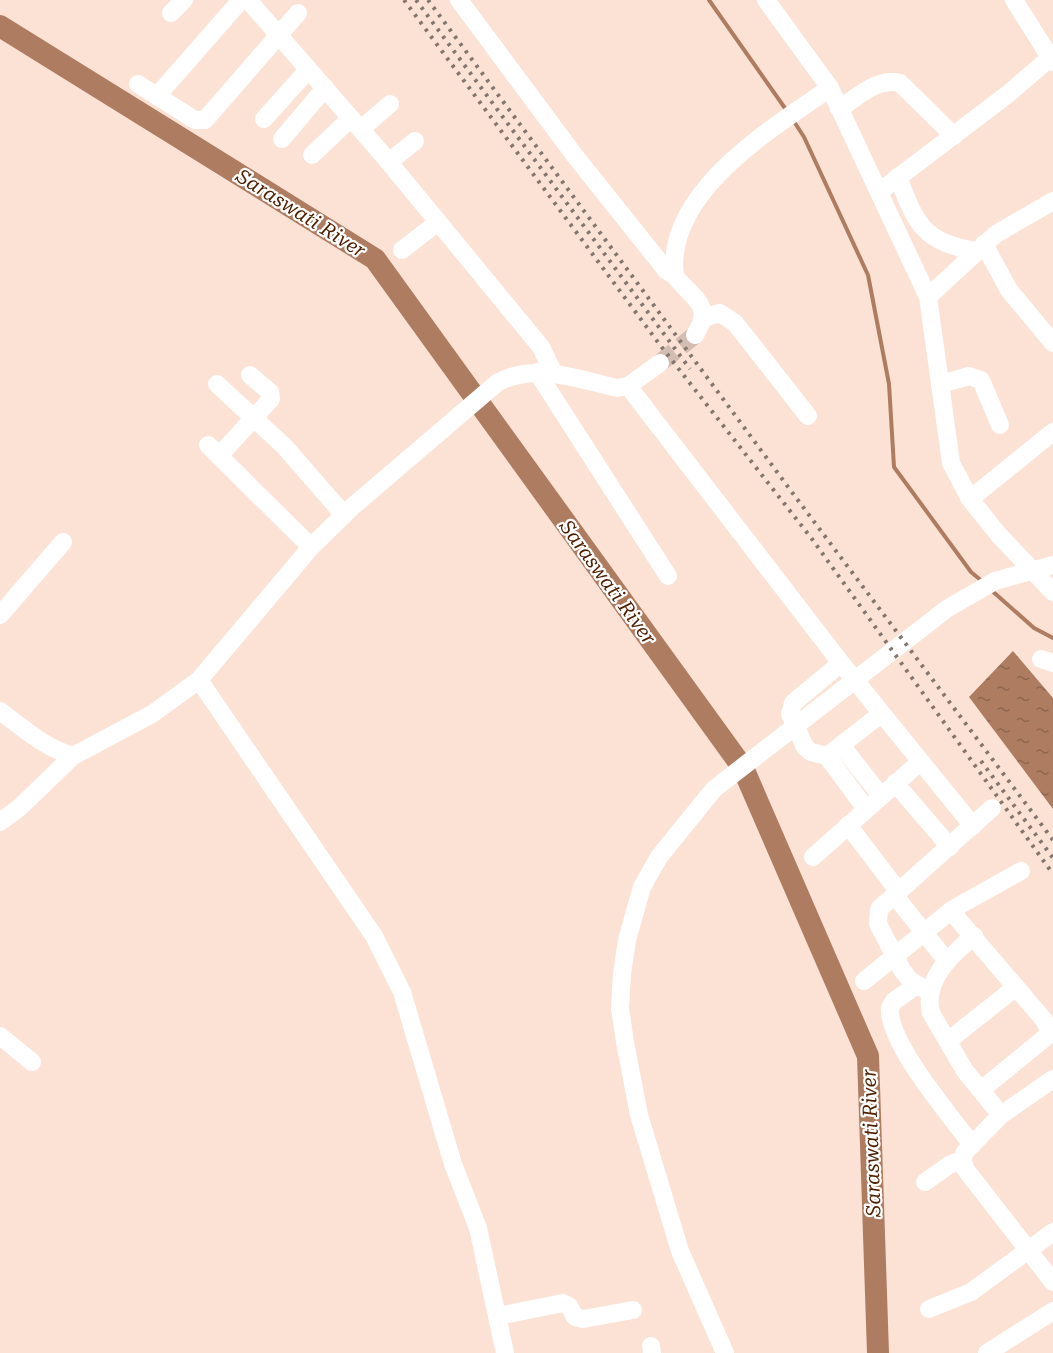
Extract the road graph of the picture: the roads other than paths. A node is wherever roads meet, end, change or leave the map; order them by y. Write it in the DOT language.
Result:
graph roads {
  1 [pos="184,0"];
  2 [pos="241,0"];
  3 [pos="248,0"];
  4 [pos="459,0"];
  5 [pos="766,0"];
  6 [pos="1014,0"];
  7 [pos="171,13"];
  8 [pos="298,13"];
  9 [pos="278,37"];
  10 [pos="1051,60"];
  11 [pos="308,70"];
  12 [pos="138,84"];
  13 [pos="325,88"];
  14 [pos="830,88"];
  15 [pos="157,96"];
  16 [pos="390,104"];
  17 [pos="839,109"];
  18 [pos="264,119"];
  19 [pos="356,124"];
  20 [pos="954,136"];
  21 [pos="282,139"];
  22 [pos="415,141"];
  23 [pos="312,155"];
  24 [pos="389,162"];
  25 [pos="898,177"];
  26 [pos="879,192"];
  27 [pos="1053,201"];
  28 [pos="438,222"];
  29 [pos="980,247"];
  30 [pos="402,250"];
  31 [pos="675,276"];
  32 [pos="928,297"];
  33 [pos="1053,343"];
  34 [pos="660,363"];
  35 [pos="546,373"];
  36 [pos="250,375"];
  37 [pos="217,384"];
  38 [pos="941,384"];
  39 [pos="628,387"];
  40 [pos="808,416"];
  41 [pos="254,417"];
  42 [pos="1000,425"];
  43 [pos="1053,432"];
  44 [pos="970,499"];
  45 [pos="344,515"];
  46 [pos="63,542"];
  47 [pos="311,547"];
  48 [pos="1053,565"];
  49 [pos="668,576"];
  50 [pos="1053,592"];
  51 [pos="0,615"];
  52 [pos="841,663"];
  53 [pos="199,680"];
  54 [pos="0,711"];
  55 [pos="881,714"];
  56 [pos="834,751"];
  57 [pos="74,756"];
  58 [pos="920,762"];
  59 [pos="896,783"];
  60 [pos="881,796"];
  61 [pos="992,808"];
  62 [pos="866,809"];
  63 [pos="0,822"];
  64 [pos="848,825"];
  65 [pos="973,826"];
  66 [pos="950,847"];
  67 [pos="813,857"];
  68 [pos="1021,871"];
  69 [pos="897,894"];
  70 [pos="951,911"];
  71 [pos="923,933"];
  72 [pos="974,936"];
  73 [pos="896,956"];
  74 [pos="946,960"];
  75 [pos="864,981"];
  76 [pos="1016,987"];
  77 [pos="923,988"];
  78 [pos="0,1036"];
  79 [pos="948,1041"];
  80 [pos="32,1062"];
  81 [pos="1053,1079"];
  82 [pos="981,1090"];
  83 [pos="1001,1115"];
  84 [pos="967,1152"];
  85 [pos="925,1182"];
  86 [pos="1053,1232"];
  87 [pos="1028,1249"];
  88 [pos="1053,1282"];
  89 [pos="633,1310"];
  90 [pos="928,1310"];
  91 [pos="1053,1311"];
  92 [pos="498,1316"];
  93 [pos="506,1353"];
  94 [pos="724,1353"];
  95 [pos="987,1353"];
  1 -- 7 [label="street"];
  2 -- 15 [label="street"];
  3 -- 9 [label="street"];
  4 -- 31 [label="street"];
  5 -- 14 [label="street"];
  6 -- 10 [label="street"];
  8 -- 9 [label="street"];
  9 -- 11 [label="street"];
  9 -- 15 [label="street"];
  10 -- 20 [label="street"];
  11 -- 13 [label="street"];
  11 -- 18 [label="street"];
  12 -- 15 [label="street"];
  13 -- 19 [label="street"];
  13 -- 21 [label="street"];
  14 -- 17 [label="street"];
  14 -- 31 [label="street"];
  16 -- 19 [label="street"];
  17 -- 20 [label="street"];
  17 -- 26 [label="street"];
  19 -- 23 [label="street"];
  19 -- 24 [label="street"];
  20 -- 25 [label="street"];
  22 -- 24 [label="street"];
  24 -- 28 [label="street"];
  25 -- 26 [label="street"];
  25 -- 29 [label="street"];
  26 -- 32 [label="street"];
  27 -- 29 [label="street"];
  28 -- 30 [label="street"];
  28 -- 35 [label="street"];
  29 -- 32 [label="street"];
  29 -- 33 [label="street"];
  31 -- 40 [label="street"];
  32 -- 38 [label="street"];
  34 -- 39 [label="street"];
  35 -- 39 [label="street"];
  35 -- 45 [label="street"];
  35 -- 49 [label="street"];
  36 -- 41 [label="street"];
  37 -- 41 [label="street"];
  38 -- 42 [label="street"];
  38 -- 44 [label="street"];
  39 -- 52 [label="street"];
  41 -- 45 [label="street"];
  41 -- 47 [label="street"];
  43 -- 44 [label="street"];
  44 -- 50 [label="street"];
  45 -- 47 [label="street"];
  46 -- 51 [label="street"];
  47 -- 53 [label="street"];
  48 -- 94 [label="street"];
  52 -- 55 [label="street"];
  52 -- 56 [label="street"];
  53 -- 57 [label="street"];
  53 -- 92 [label="street"];
  54 -- 57 [label="street"];
  55 -- 56 [label="street"];
  55 -- 58 [label="street"];
  56 -- 60 [label="street"];
  56 -- 62 [label="street"];
  57 -- 63 [label="street"];
  58 -- 59 [label="street"];
  58 -- 65 [label="street"];
  59 -- 60 [label="street"];
  59 -- 66 [label="street"];
  60 -- 62 [label="street"];
  61 -- 65 [label="street"];
  62 -- 64 [label="street"];
  64 -- 67 [label="street"];
  64 -- 69 [label="street"];
  65 -- 66 [label="street"];
  66 -- 69 [label="street"];
  68 -- 70 [label="street"];
  69 -- 71 [label="street"];
  69 -- 73 [label="street"];
  70 -- 71 [label="street"];
  70 -- 72 [label="street"];
  71 -- 73 [label="street"];
  71 -- 74 [label="street"];
  72 -- 74 [label="street"];
  72 -- 76 [label="street"];
  73 -- 75 [label="street"];
  73 -- 77 [label="street"];
  74 -- 77 [label="street"];
  76 -- 79 [label="street"];
  76 -- 82 [label="street"];
  77 -- 79 [label="street"];
  77 -- 84 [label="street"];
  78 -- 80 [label="street"];
  79 -- 82 [label="street"];
  81 -- 83 [label="street"];
  82 -- 83 [label="street"];
  83 -- 84 [label="street"];
  84 -- 85 [label="street"];
  84 -- 87 [label="street"];
  86 -- 87 [label="street"];
  87 -- 88 [label="street"];
  87 -- 90 [label="street"];
  89 -- 92 [label="street"];
  91 -- 95 [label="street"];
  92 -- 93 [label="street"];
}
